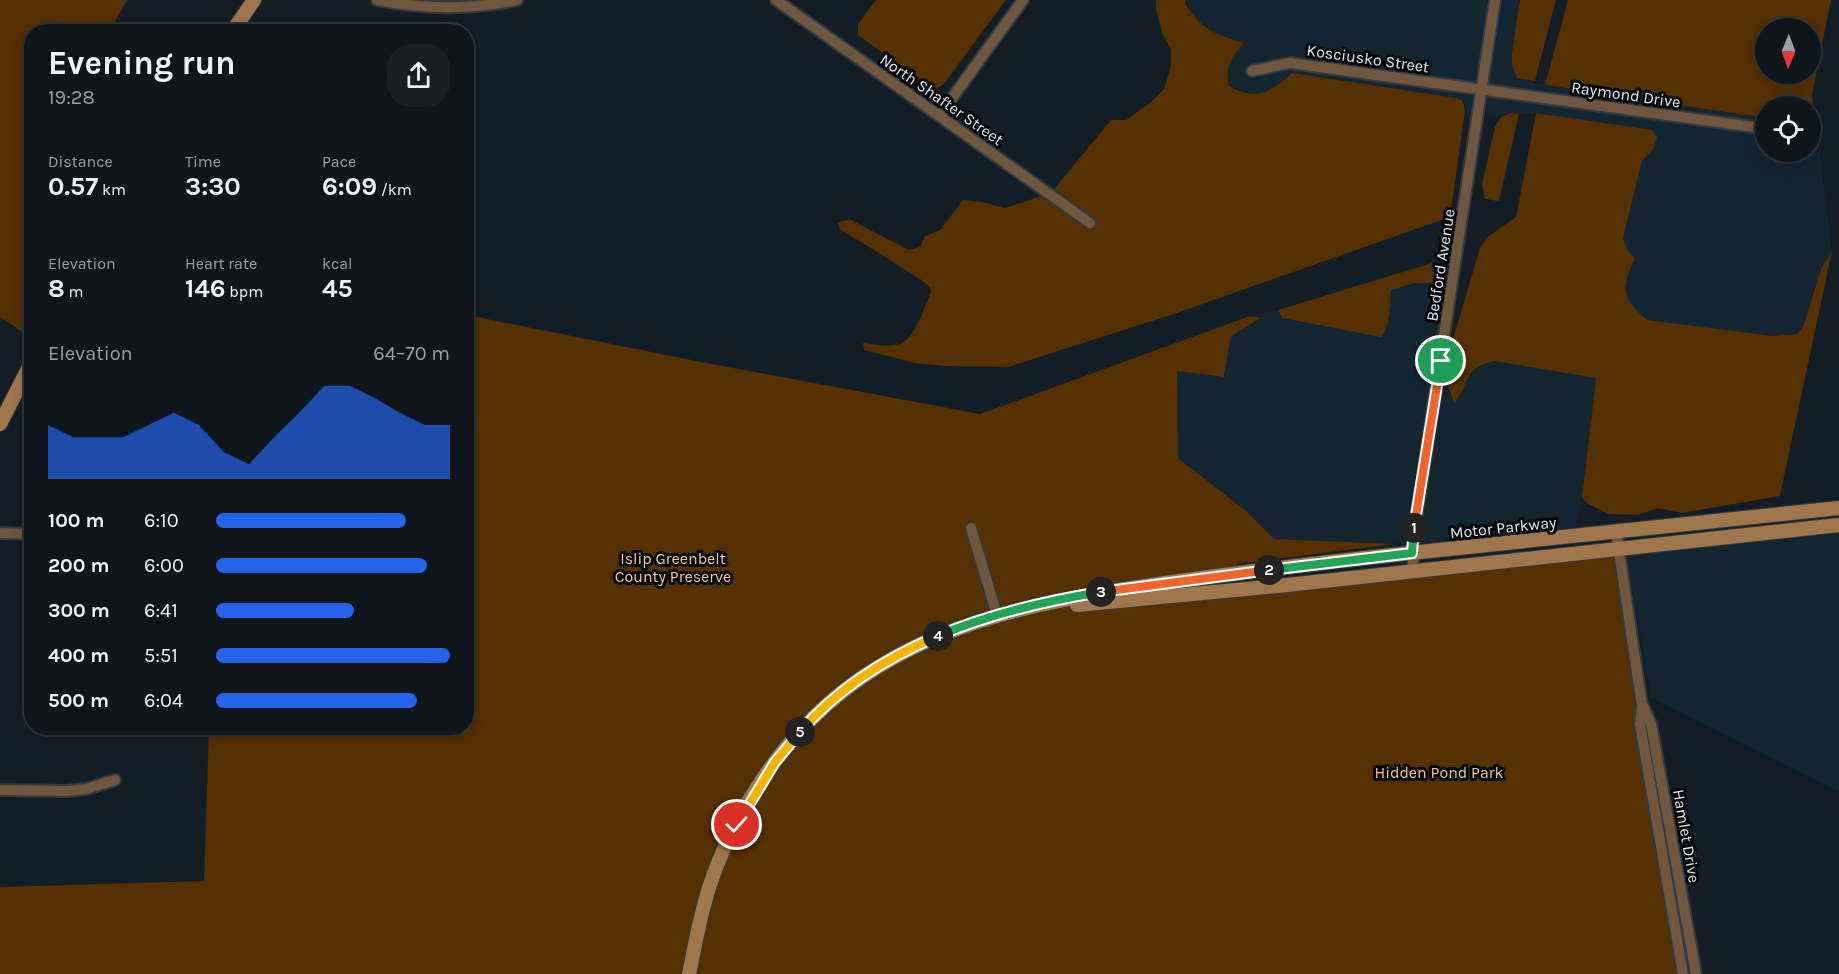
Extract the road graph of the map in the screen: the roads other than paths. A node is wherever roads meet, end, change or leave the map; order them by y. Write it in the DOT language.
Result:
graph roads {
  1 [pos="254,0"];
  2 [pos="376,0"];
  3 [pos="517,0"];
  4 [pos="776,0"];
  5 [pos="1023,0"];
  6 [pos="1495,0"];
  7 [pos="238,24"];
  8 [pos="1252,71"];
  9 [pos="1481,89"];
  10 [pos="939,116"];
  11 [pos="1755,127"];
  12 [pos="1090,222"];
  13 [pos="24,377"];
  14 [pos="0,424"];
  15 [pos="1839,508"];
  16 [pos="1839,525"];
  17 [pos="971,528"];
  18 [pos="1616,531"];
  19 [pos="0,533"];
  20 [pos="24,534"];
  21 [pos="1618,548"];
  22 [pos="1412,553"];
  23 [pos="1413,570"];
  24 [pos="1030,606"];
  25 [pos="996,615"];
  26 [pos="1642,706"];
  27 [pos="115,780"];
  28 [pos="0,790"];
  29 [pos="689,974"];
  30 [pos="1683,974"];
  31 [pos="1696,974"];
  1 -- 7 [label="main road"];
  2 -- 3 [label="street"];
  4 -- 10 [label="street, North Shafter Street"];
  5 -- 10 [label="street"];
  6 -- 9 [label="street, Bedford Avenue"];
  8 -- 9 [label="street, Kosciusko Street"];
  9 -- 11 [label="street, Raymond Drive"];
  9 -- 22 [label="street, Bedford Avenue"];
  10 -- 12 [label="street, North Shafter Street"];
  13 -- 14 [label="main road"];
  15 -- 18 [label="main road, Motor Parkway"];
  16 -- 21 [label="main road, Motor Parkway"];
  17 -- 25 [label="street"];
  18 -- 21 [label="street, Hamlet Drive"];
  18 -- 22 [label="main road, Motor Parkway"];
  19 -- 20 [label="street"];
  21 -- 23 [label="main road, Motor Parkway"];
  21 -- 26 [label="street, Hamlet Drive"];
  22 -- 23 [label="street, Bedford Avenue"];
  22 -- 24 [label="main road, Motor Parkway"];
  23 -- 24 [label="main road, Motor Parkway"];
  24 -- 25 [label="main road, Motor Parkway"];
  25 -- 29 [label="main road, Motor Parkway"];
  26 -- 30 [label="street, Hamlet Drive"];
  26 -- 31 [label="street, Hamlet Drive"];
  27 -- 28 [label="street"];
}
